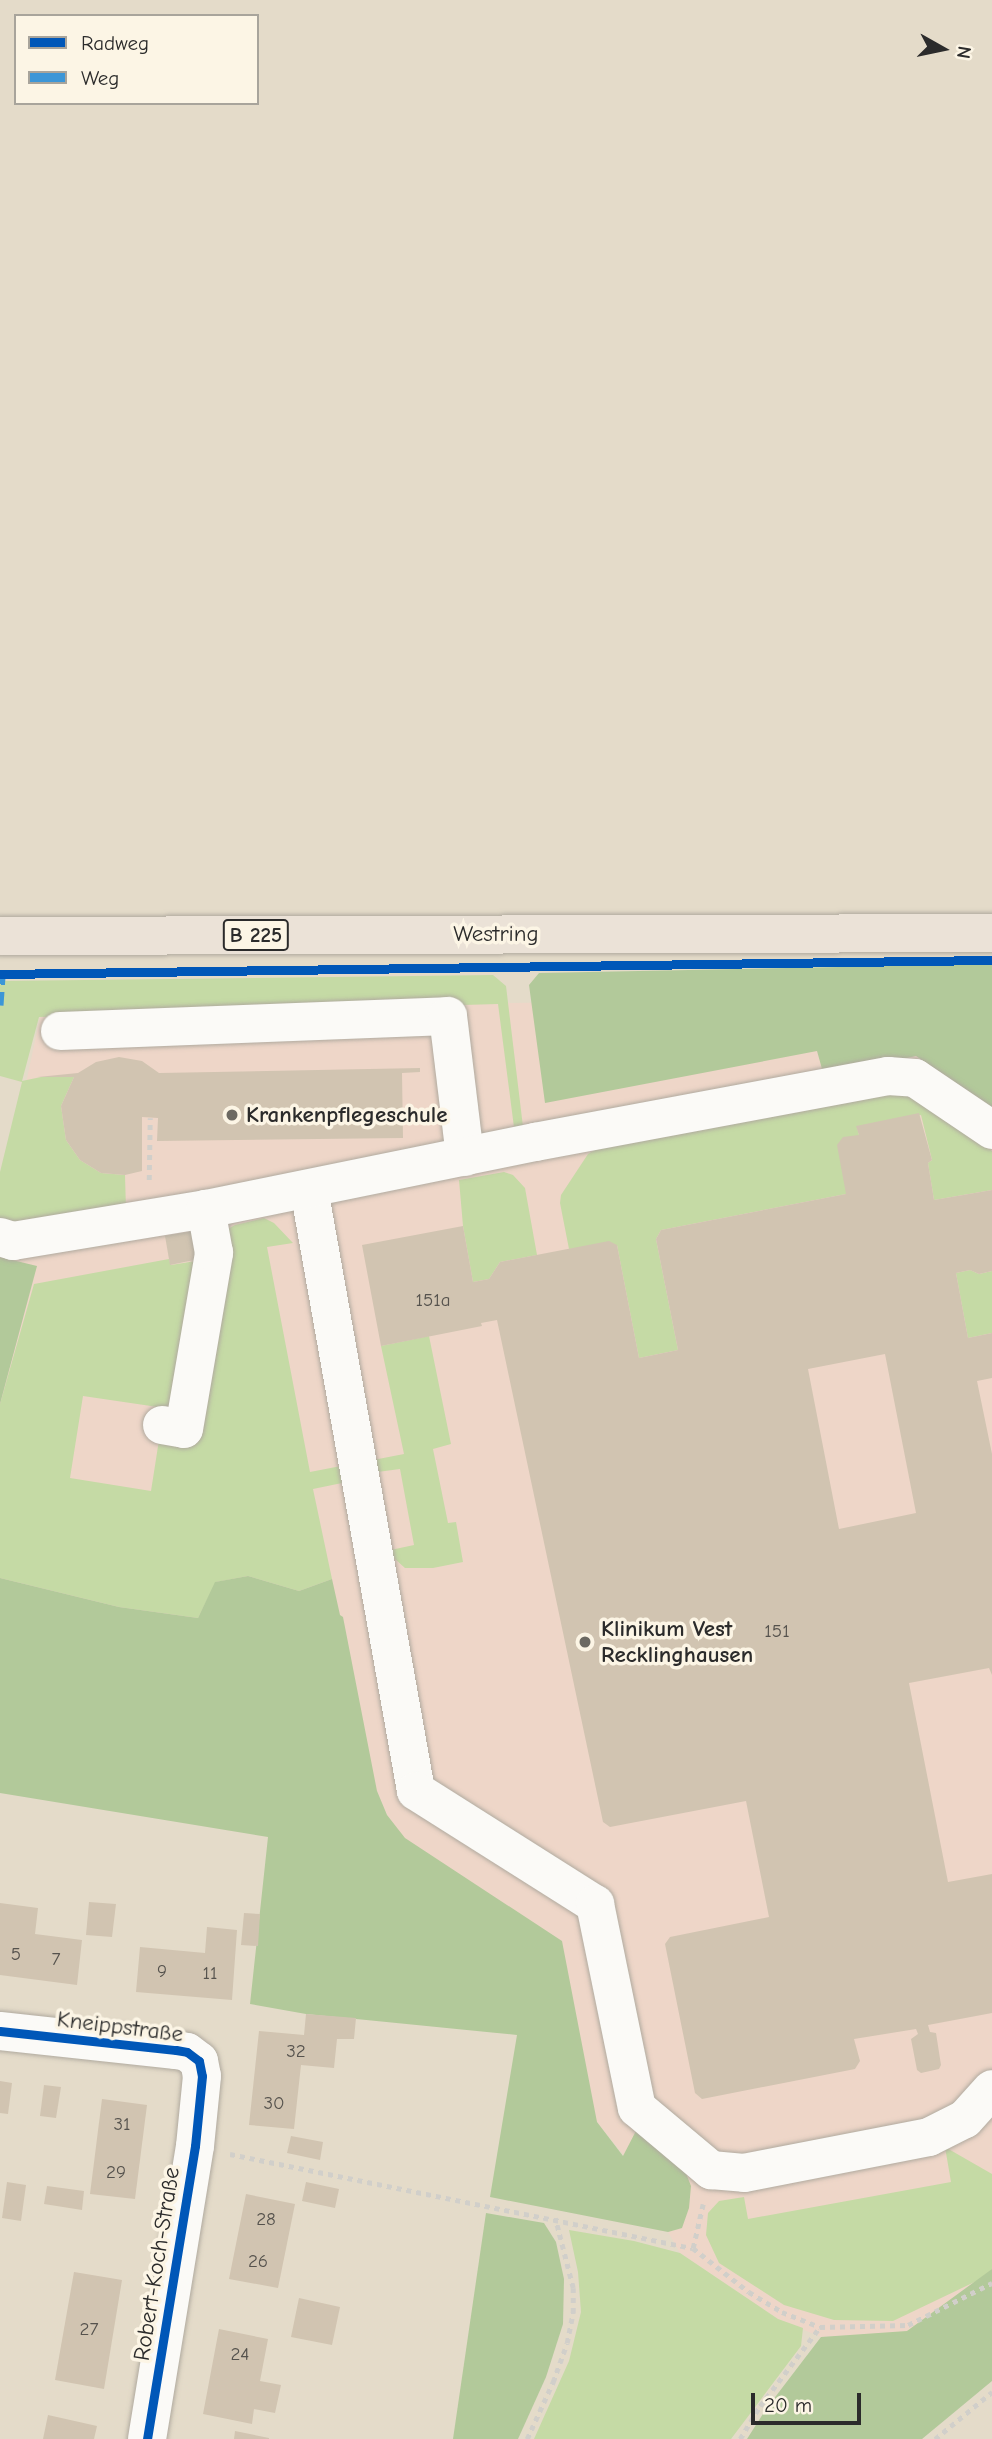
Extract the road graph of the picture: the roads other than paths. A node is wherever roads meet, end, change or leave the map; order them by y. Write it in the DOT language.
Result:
graph roads {
  1 [pos="992,933"];
  2 [pos="0,936"];
  3 [pos="60,1031"];
  4 [pos="992,1130"];
  5 [pos="465,1157"];
  6 [pos="309,1189"];
  7 [pos="206,1209"];
  8 [pos="0,1237"];
  9 [pos="162,1425"];
  10 [pos="0,2031"];
  11 [pos="992,2089"];
  12 [pos="200,2095"];
  13 [pos="147,2439"];
  1 -- 2 [label="main road, Westring / B 225"];
  3 -- 5 [label="street"];
  4 -- 5 [label="street"];
  5 -- 6 [label="street"];
  6 -- 7 [label="street"];
  6 -- 11 [label="street"];
  7 -- 8 [label="street"];
  7 -- 9 [label="street"];
  10 -- 12 [label="street, Kneippstraße"];
  12 -- 13 [label="street, Robert-Koch-Straße"];
}
